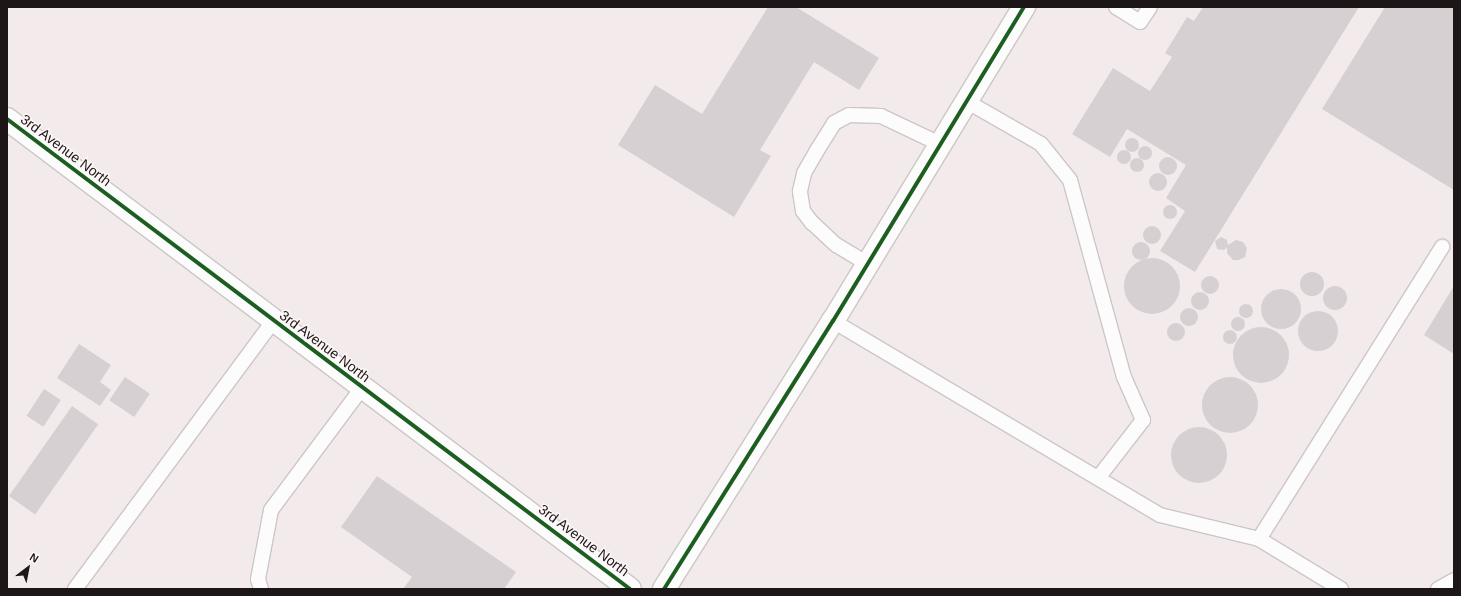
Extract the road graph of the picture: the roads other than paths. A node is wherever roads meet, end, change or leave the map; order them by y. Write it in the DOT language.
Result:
graph roads {
  1 [pos="1024,7"];
  2 [pos="1116,7"];
  3 [pos="1150,7"];
  4 [pos="966,101"];
  5 [pos="7,119"];
  6 [pos="940,144"];
  7 [pos="1442,247"];
  8 [pos="868,264"];
  9 [pos="273,320"];
  10 [pos="833,322"];
  11 [pos="362,388"];
  12 [pos="1098,478"];
  13 [pos="1258,539"];
  14 [pos="1454,580"];
  15 [pos="75,589"];
  16 [pos="261,589"];
  17 [pos="630,589"];
  18 [pos="664,589"];
  19 [pos="1341,589"];
  20 [pos="1438,589"];
  1 -- 4 [label="street"];
  2 -- 3 [label="lane"];
  4 -- 6 [label="street"];
  4 -- 12 [label="lane"];
  5 -- 9 [label="street, 3rd Avenue North"];
  6 -- 8 [label="street"];
  6 -- 8 [label="lane"];
  7 -- 13 [label="lane"];
  8 -- 10 [label="street"];
  9 -- 11 [label="street, 3rd Avenue North"];
  9 -- 15 [label="lane"];
  10 -- 12 [label="lane"];
  10 -- 18 [label="street"];
  11 -- 16 [label="lane"];
  11 -- 17 [label="street, 3rd Avenue North"];
  12 -- 13 [label="lane"];
  13 -- 19 [label="lane"];
  14 -- 20 [label="lane"];
}
